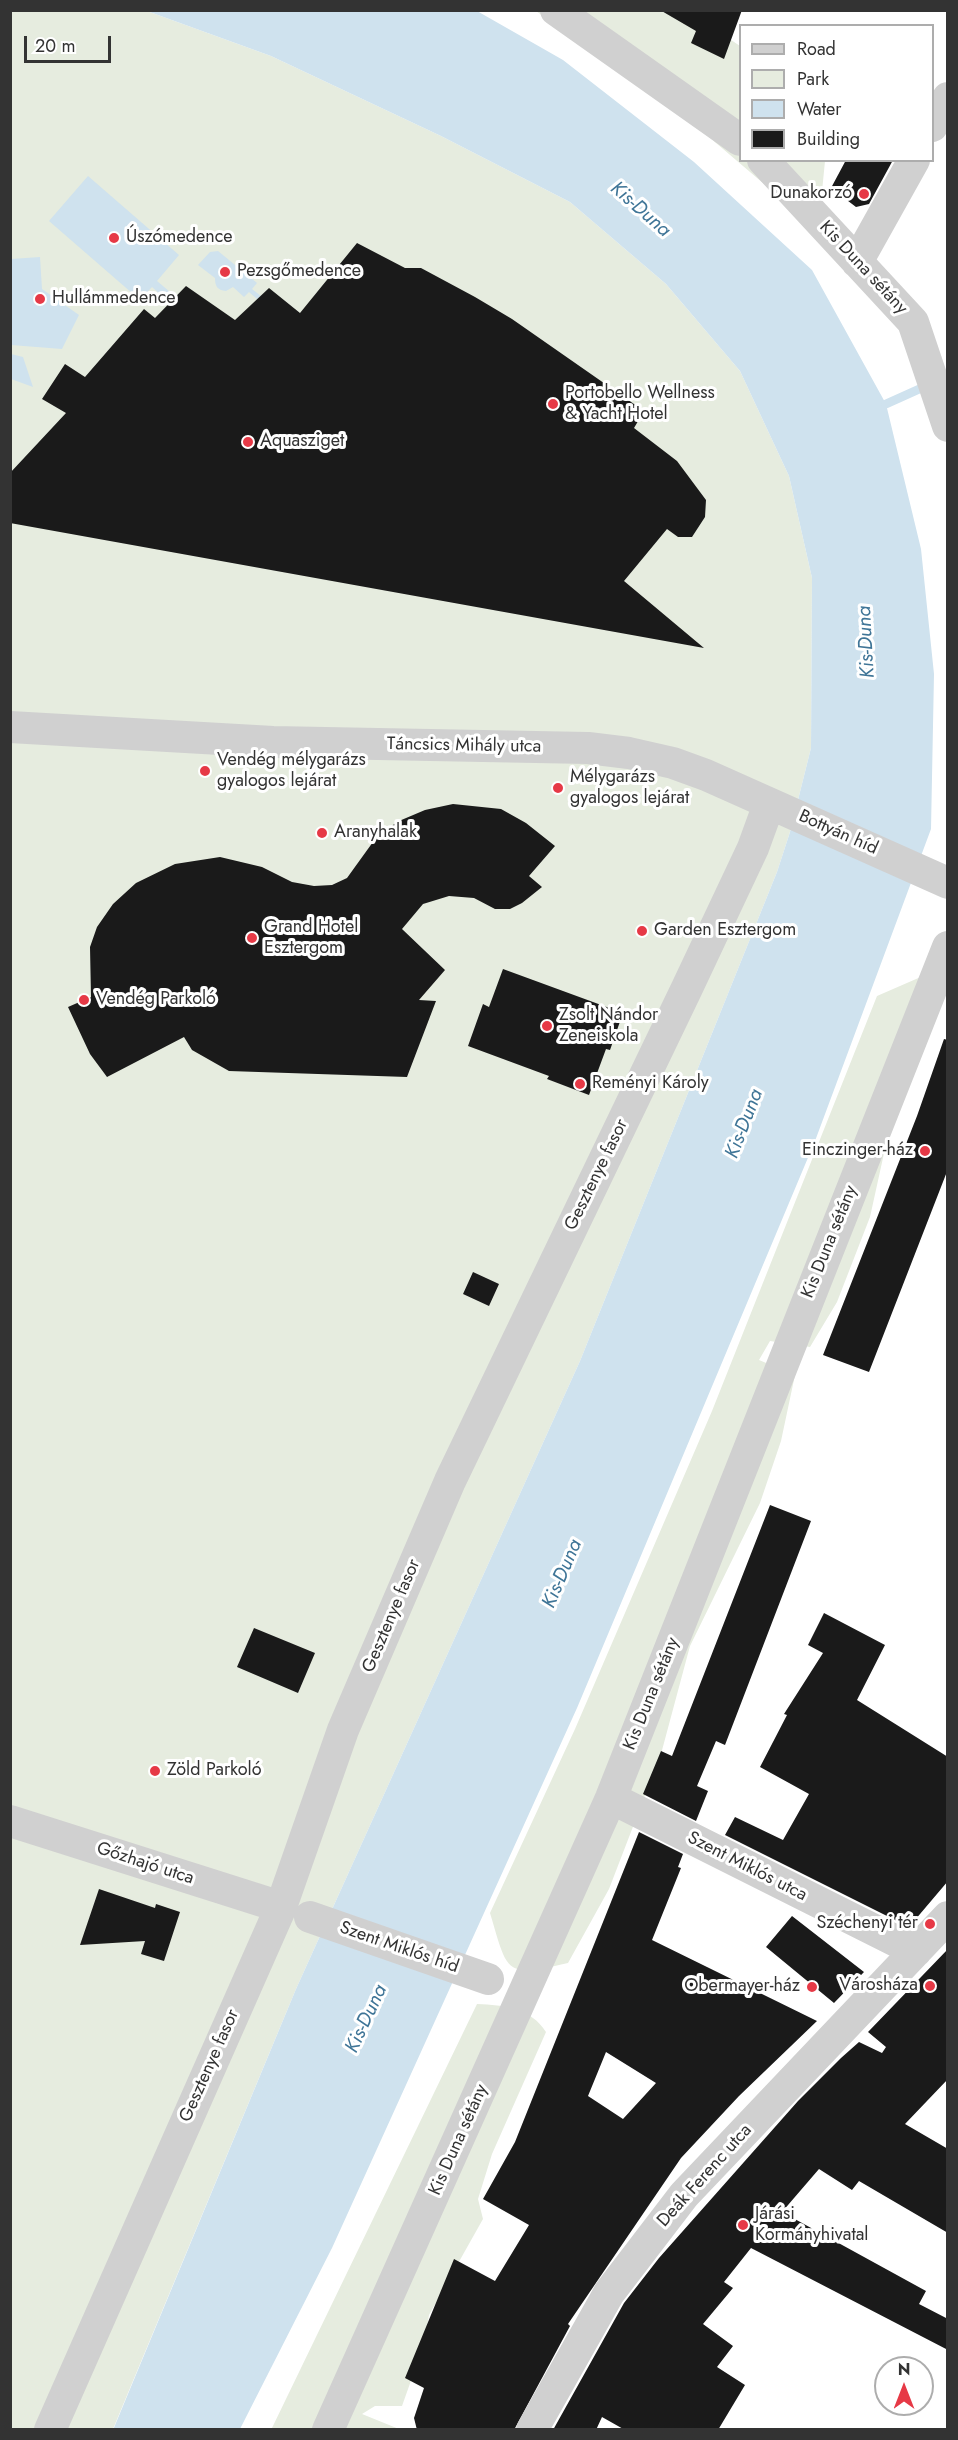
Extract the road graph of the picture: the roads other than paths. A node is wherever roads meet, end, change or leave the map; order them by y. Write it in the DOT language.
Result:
graph roads {
  1 [pos="556,10"];
  2 [pos="948,99"];
  3 [pos="934,124"];
  4 [pos="739,139"];
  5 [pos="765,162"];
  6 [pos="913,162"];
  7 [pos="857,262"];
  8 [pos="948,426"];
  9 [pos="10,727"];
  10 [pos="732,786"];
  11 [pos="765,815"];
  12 [pos="946,882"];
  13 [pos="948,947"];
  14 [pos="611,1798"];
  15 [pos="10,1821"];
  16 [pos="281,1907"];
  17 [pos="310,1917"];
  18 [pos="948,1917"];
  19 [pos="915,1951"];
  20 [pos="488,1979"];
  21 [pos="50,2430"];
  22 [pos="328,2430"];
  23 [pos="532,2430"];
  1 -- 4 [label="street"];
  2 -- 3 [label="street"];
  5 -- 7 [label="street, Kis Duna sétány"];
  6 -- 7 [label="street"];
  7 -- 8 [label="street, Kis Duna sétány"];
  9 -- 10 [label="street, Táncsics Mihály utca"];
  10 -- 12 [label="street, Bottyán híd"];
  11 -- 16 [label="street, Gesztenye fasor"];
  13 -- 14 [label="street, Kis Duna sétány"];
  14 -- 19 [label="street, Szent Miklós utca"];
  14 -- 22 [label="street, Kis Duna sétány"];
  15 -- 16 [label="street, Gőzhajó utca"];
  16 -- 21 [label="street, Gesztenye fasor"];
  17 -- 20 [label="street, Szent Miklós híd"];
  18 -- 19 [label="street, Deák Ferenc utca"];
  19 -- 23 [label="street, Deák Ferenc utca"];
}
